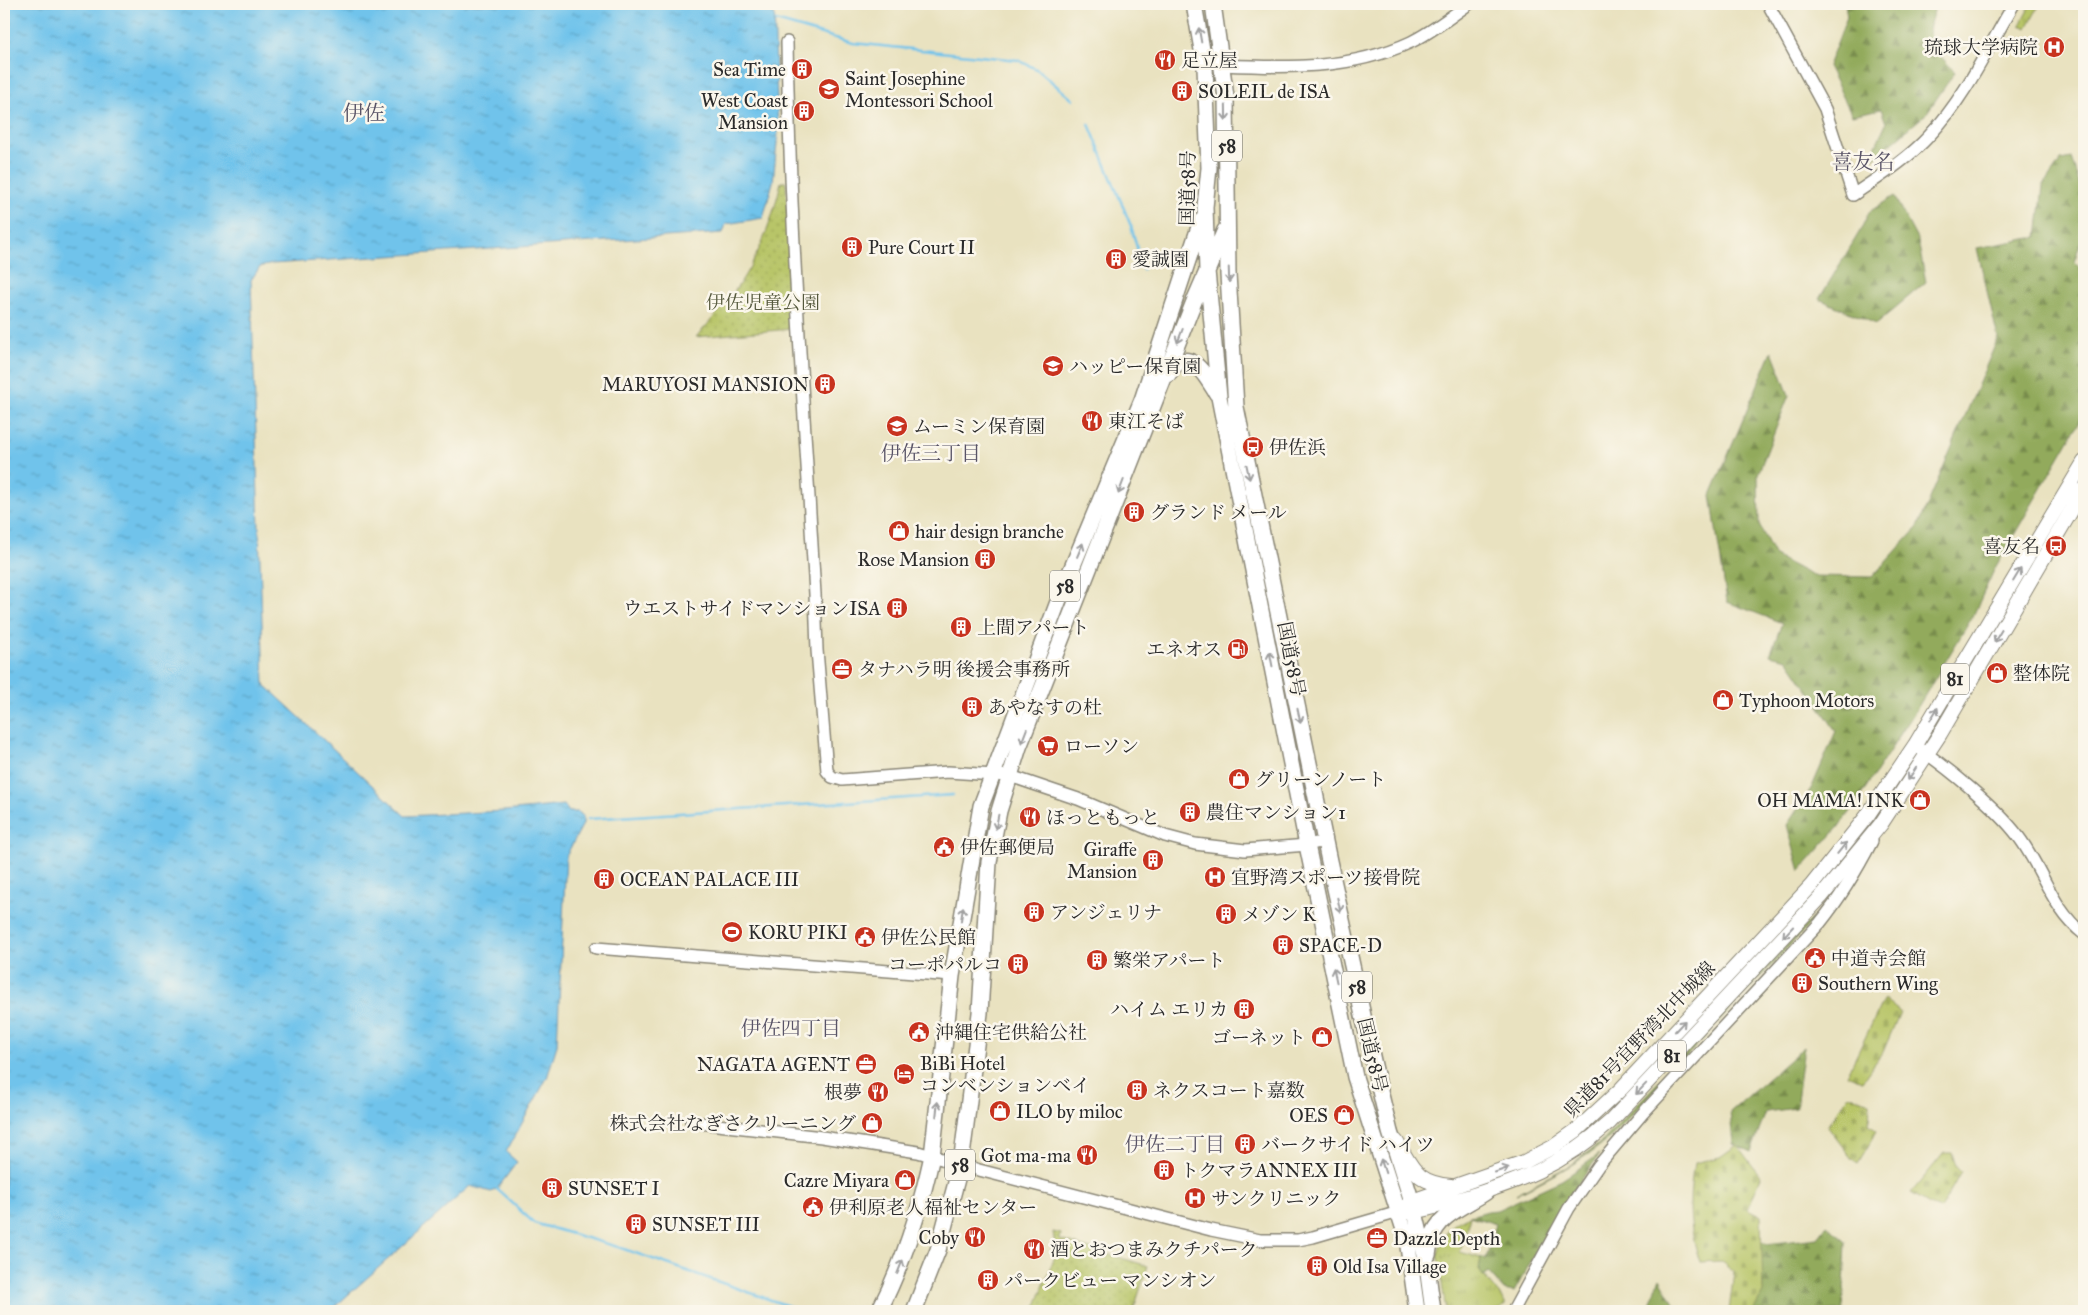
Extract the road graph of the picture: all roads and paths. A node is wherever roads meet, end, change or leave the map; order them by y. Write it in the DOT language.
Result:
graph roads {
  1 [pos="1194,4"];
  2 [pos="1213,4"];
  3 [pos="1469,4"];
  4 [pos="1768,4"];
  5 [pos="2014,4"];
  6 [pos="787,42"];
  7 [pos="1222,65"];
  8 [pos="1205,207"];
  9 [pos="1227,227"];
  10 [pos="1205,280"];
  11 [pos="1230,304"];
  12 [pos="1163,336"];
  13 [pos="1158,394"];
  14 [pos="1219,397"];
  15 [pos="2084,462"];
  16 [pos="2084,488"];
  17 [pos="1921,749"];
  18 [pos="992,774"];
  19 [pos="1010,776"];
  20 [pos="1881,824"];
  21 [pos="1325,841"];
  22 [pos="1307,845"];
  23 [pos="1811,886"];
  24 [pos="1822,897"];
  25 [pos="1820,923"];
  26 [pos="2084,934"];
  27 [pos="596,948"];
  28 [pos="952,976"];
  29 [pos="691,1122"];
  30 [pos="1390,1132"];
  31 [pos="932,1156"];
  32 [pos="961,1164"];
  33 [pos="1456,1186"];
  34 [pos="1486,1192"];
  35 [pos="1414,1207"];
  36 [pos="1399,1212"];
  37 [pos="1426,1260"];
  38 [pos="879,1311"];
  39 [pos="914,1311"];
  40 [pos="1417,1311"];
  41 [pos="1434,1311"];
  42 [pos="1513,1311"];
  8 -- 1 [label="highway, 国道58号 / 58, one-way"];
  2 -- 7 [label="highway, 国道58号 / 58"];
  3 -- 7 [label="street"];
  4 -- 5 [label="street"];
  6 -- 18 [label="street"];
  7 -- 9 [label="highway, 国道58号 / 58, one-way"];
  8 -- 10 [label="highway, 国道58号 / 58"];
  8 -- 12 [label="highway, 58"];
  9 -- 10 [label="highway, 58"];
  9 -- 11 [label="highway, 国道58号 / 58, one-way"];
  10 -- 11 [label="highway"];
  10 -- 12 [label="highway"];
  10 -- 13 [label="highway, 58, one-way"];
  10 -- 14 [label="highway, 国道58号 / 58"];
  11 -- 21 [label="highway, 国道58号 / 58, one-way"];
  18 -- 12 [label="highway, 58, one-way"];
  13 -- 14 [label="highway, 58"];
  13 -- 19 [label="highway, 58, one-way"];
  22 -- 14 [label="highway, 国道58号 / 58, one-way"];
  17 -- 15 [label="main road, 県道81号宜野湾北中城線 / 81, one-way"];
  16 -- 17 [label="main road, 県道81号宜野湾北中城線 / 81, one-way"];
  17 -- 20 [label="main road, 県道81号宜野湾北中城線 / 81, one-way"];
  23 -- 17 [label="main road, 県道81号宜野湾北中城線 / 81, one-way"];
  17 -- 26 [label="street"];
  18 -- 19 [label="street"];
  28 -- 18 [label="highway, 58, one-way"];
  19 -- 22 [label="street"];
  19 -- 32 [label="highway, 58, one-way"];
  20 -- 24 [label="main road, 県道81号宜野湾北中城線 / 81"];
  20 -- 25 [label="street"];
  21 -- 22 [label="street"];
  21 -- 30 [label="highway, 国道58号 / 58, one-way"];
  36 -- 22 [label="highway, 国道58号 / 58, one-way"];
  23 -- 24 [label="street"];
  33 -- 23 [label="main road, 県道81号宜野湾北中城線 / 81, one-way"];
  24 -- 25 [label="street"];
  24 -- 34 [label="main road, 県道81号宜野湾北中城線 / 81, one-way"];
  25 -- 42 [label="street"];
  27 -- 28 [label="street"];
  31 -- 28 [label="highway, 58, one-way"];
  29 -- 31 [label="street"];
  30 -- 33 [label="main road"];
  30 -- 35 [label="highway, 国道58号 / 58"];
  31 -- 32 [label="street"];
  38 -- 31 [label="highway, 58, one-way"];
  32 -- 36 [label="street"];
  32 -- 39 [label="highway, 58"];
  33 -- 35 [label="main road, 県道81号宜野湾北中城線 / 81"];
  34 -- 35 [label="main road, 県道81号宜野湾北中城線 / 81"];
  34 -- 37 [label="highway"];
  35 -- 36 [label="main road, 県道81号宜野湾北中城線 / 81"];
  35 -- 37 [label="highway, 国道58号 / 58"];
  36 -- 40 [label="highway, 国道58号 / 58"];
  37 -- 41 [label="highway, 国道58号 / 58"];
}
